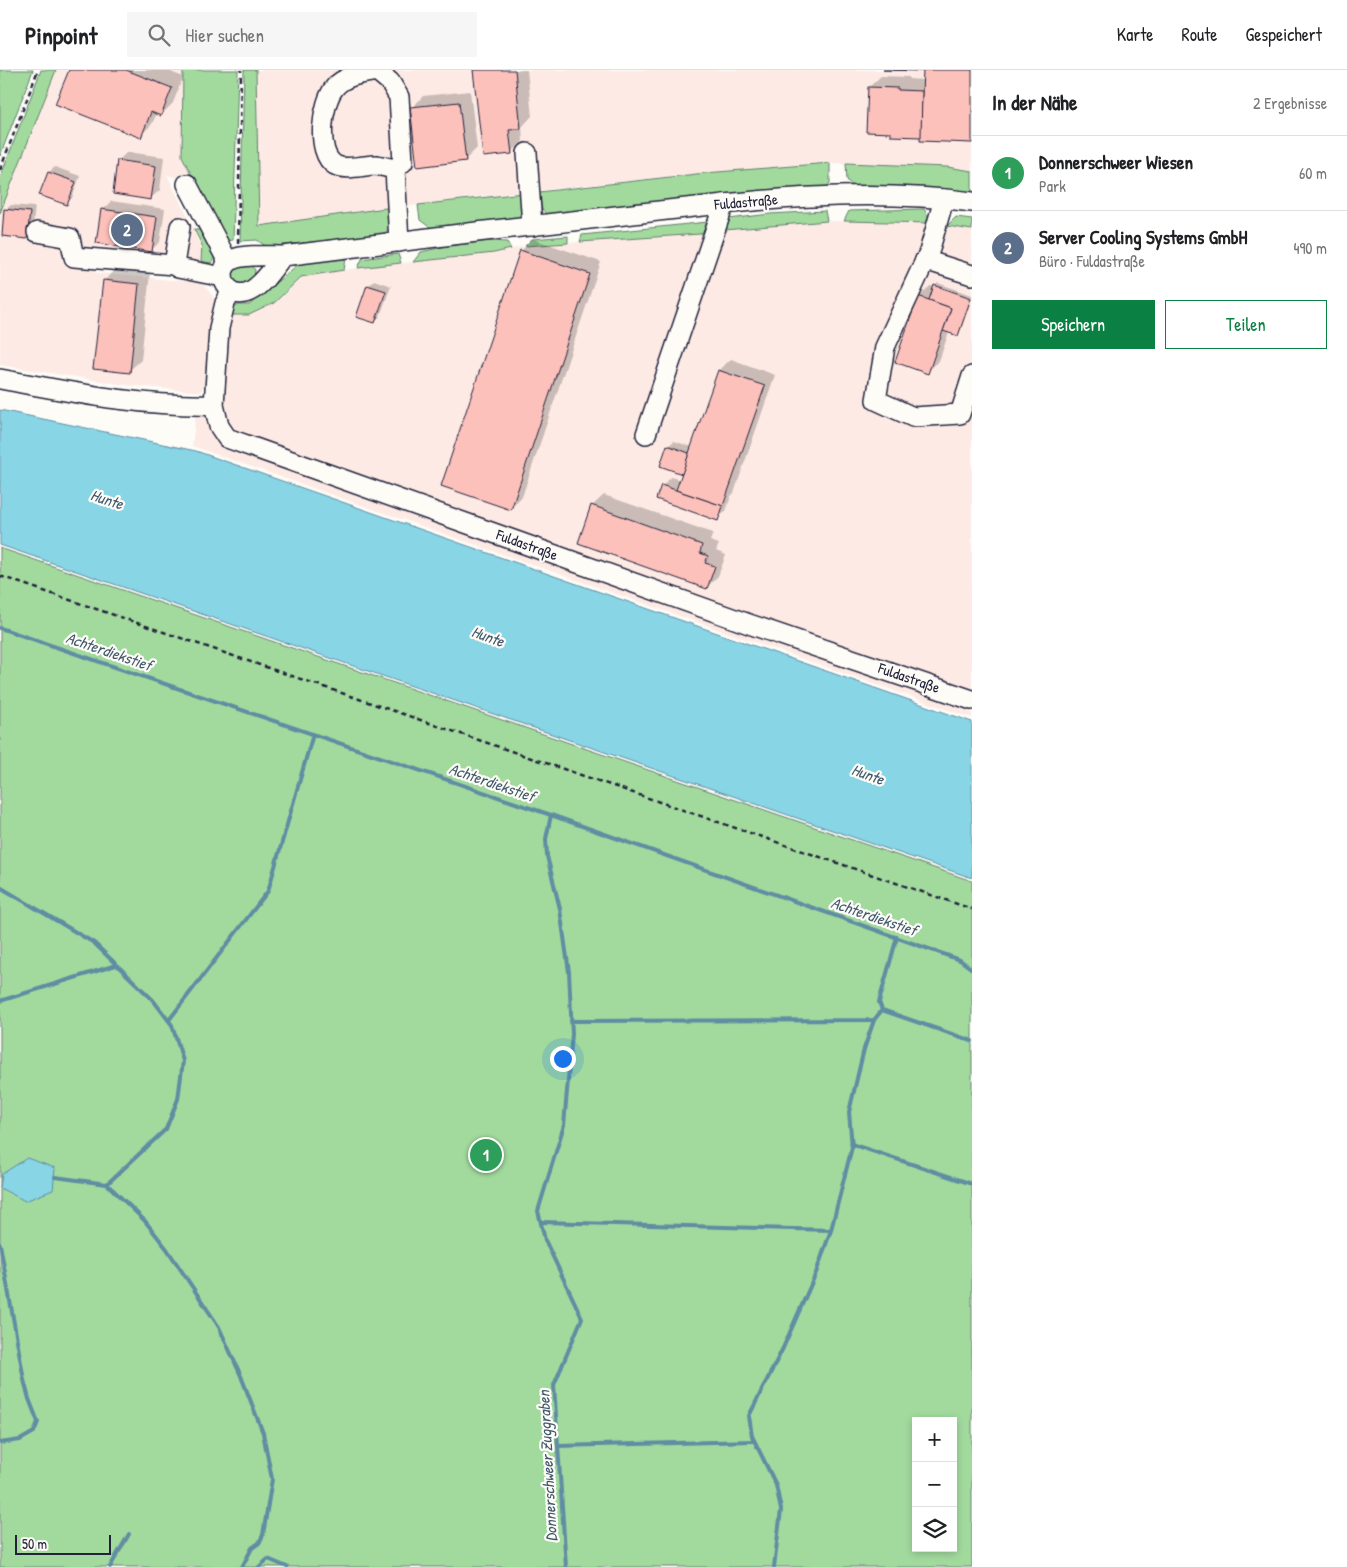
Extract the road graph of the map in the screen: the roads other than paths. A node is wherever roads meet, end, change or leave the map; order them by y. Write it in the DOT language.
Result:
graph roads {
  1 [pos="528,153"];
  2 [pos="395,169"];
  3 [pos="187,184"];
  4 [pos="944,199"];
  5 [pos="972,202"];
  6 [pos="724,204"];
  7 [pos="532,226"];
  8 [pos="180,227"];
  9 [pos="37,232"];
  10 [pos="399,242"];
  11 [pos="283,256"];
  12 [pos="925,260"];
  13 [pos="174,265"];
  14 [pos="231,272"];
  15 [pos="972,275"];
  16 [pos="972,376"];
  17 [pos="0,379"];
  18 [pos="214,405"];
  19 [pos="646,434"];
  20 [pos="972,700"];
  1 -- 7 [label="street"];
  2 -- 2 [label="street"];
  2 -- 10 [label="street"];
  3 -- 14 [label="street"];
  4 -- 5 [label="street, Fuldastraße"];
  4 -- 6 [label="street, Fuldastraße"];
  4 -- 12 [label="street"];
  6 -- 7 [label="street, Fuldastraße"];
  6 -- 19 [label="street"];
  7 -- 10 [label="street, Fuldastraße"];
  8 -- 13 [label="street"];
  9 -- 13 [label="street"];
  10 -- 11 [label="street, Fuldastraße"];
  11 -- 14 [label="street, Fuldastraße"];
  11 -- 14 [label="street"];
  12 -- 15 [label="street"];
  12 -- 16 [label="street"];
  13 -- 14 [label="street"];
  14 -- 18 [label="street, Fuldastraße"];
  17 -- 18 [label="street"];
  18 -- 20 [label="street, Fuldastraße"];
}
